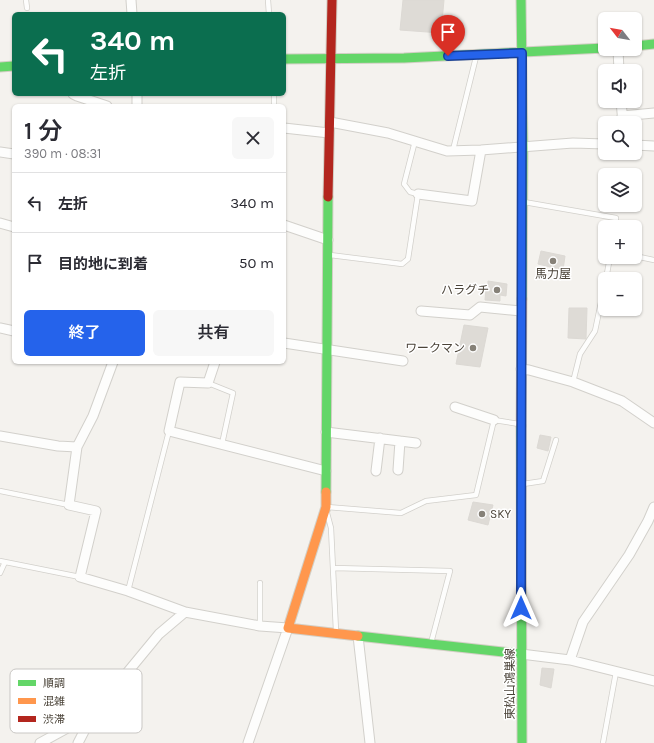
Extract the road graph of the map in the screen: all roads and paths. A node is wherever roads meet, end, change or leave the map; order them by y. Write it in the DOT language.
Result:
graph roads {
  1 [pos="26,0"];
  2 [pos="131,0"];
  3 [pos="268,0"];
  4 [pos="332,0"];
  5 [pos="521,0"];
  6 [pos="27,8"];
  7 [pos="132,12"];
  8 [pos="269,12"];
  9 [pos="654,44"];
  10 [pos="642,45"];
  11 [pos="598,48"];
  12 [pos="522,53"];
  13 [pos="477,55"];
  14 [pos="286,59"];
  15 [pos="331,59"];
  16 [pos="12,66"];
  17 [pos="0,67"];
  18 [pos="77,96"];
  19 [pos="101,104"];
  20 [pos="654,113"];
  21 [pos="638,116"];
  22 [pos="330,122"];
  23 [pos="286,128"];
  24 [pos="329,133"];
  25 [pos="414,141"];
  26 [pos="598,144"];
  27 [pos="642,145"];
  28 [pos="654,146"];
  29 [pos="522,148"];
  30 [pos="453,150"];
  31 [pos="481,150"];
  32 [pos="0,152"];
  33 [pos="12,154"];
  34 [pos="418,194"];
  35 [pos="522,202"];
  36 [pos="616,220"];
  37 [pos="0,223"];
  38 [pos="12,226"];
  39 [pos="286,226"];
  40 [pos="328,240"];
  41 [pos="328,255"];
  42 [pos="642,257"];
  43 [pos="654,260"];
  44 [pos="421,311"];
  45 [pos="521,311"];
  46 [pos="598,316"];
  47 [pos="0,328"];
  48 [pos="12,331"];
  49 [pos="286,343"];
  50 [pos="327,349"];
  51 [pos="403,361"];
  52 [pos="113,364"];
  53 [pos="214,364"];
  54 [pos="521,369"];
  55 [pos="573,382"];
  56 [pos="208,383"];
  57 [pos="456,407"];
  58 [pos="494,420"];
  59 [pos="654,423"];
  60 [pos="521,424"];
  61 [pos="169,431"];
  62 [pos="326,432"];
  63 [pos="0,436"];
  64 [pos="380,438"];
  65 [pos="556,440"];
  66 [pos="400,441"];
  67 [pos="416,443"];
  68 [pos="222,444"];
  69 [pos="77,447"];
  70 [pos="398,470"];
  71 [pos="326,471"];
  72 [pos="376,471"];
  73 [pos="521,484"];
  74 [pos="0,491"];
  75 [pos="69,505"];
  76 [pos="654,506"];
  77 [pos="326,507"];
  78 [pos="651,522"];
  79 [pos="2,562"];
  80 [pos="334,568"];
  81 [pos="0,574"];
  82 [pos="80,577"];
  83 [pos="260,583"];
  84 [pos="128,591"];
  85 [pos="185,612"];
  86 [pos="260,626"];
  87 [pos="288,628"];
  88 [pos="336,633"];
  89 [pos="358,636"];
  90 [pos="430,644"];
  91 [pos="521,654"];
  92 [pos="570,660"];
  93 [pos="131,669"];
  94 [pos="616,672"];
  95 [pos="654,681"];
  96 [pos="58,733"];
  97 [pos="83,733"];
  98 [pos="40,743"];
  99 [pos="78,743"];
  100 [pos="248,743"];
  101 [pos="370,743"];
  102 [pos="522,743"];
  103 [pos="603,743"];
  1 -- 6 [label="lane"];
  2 -- 7 [label="street"];
  3 -- 8 [label="lane"];
  4 -- 15 [label="street"];
  5 -- 12 [label="street, 東松山鴻巣線"];
  9 -- 10 [label="street"];
  11 -- 12 [label="street"];
  12 -- 13 [label="street"];
  12 -- 29 [label="street, 東松山鴻巣線"];
  13 -- 15 [label="street"];
  13 -- 30 [label="lane"];
  14 -- 15 [label="street"];
  15 -- 22 [label="street"];
  16 -- 17 [label="street"];
  18 -- 19 [label="street"];
  20 -- 21 [label="street"];
  22 -- 24 [label="street"];
  22 -- 25 [label="street"];
  23 -- 24 [label="street"];
  24 -- 40 [label="street"];
  25 -- 30 [label="street"];
  25 -- 34 [label="lane"];
  26 -- 29 [label="street"];
  27 -- 28 [label="street"];
  29 -- 31 [label="street"];
  29 -- 35 [label="street, 東松山鴻巣線"];
  30 -- 31 [label="street"];
  31 -- 34 [label="street"];
  32 -- 33 [label="street"];
  34 -- 41 [label="lane"];
  35 -- 36 [label="lane"];
  35 -- 45 [label="street, 東松山鴻巣線"];
  37 -- 38 [label="street"];
  39 -- 40 [label="street"];
  40 -- 41 [label="street"];
  41 -- 50 [label="street"];
  42 -- 43 [label="lane"];
  44 -- 45 [label="street"];
  45 -- 54 [label="street, 東松山鴻巣線"];
  46 -- 55 [label="lane"];
  47 -- 48 [label="street"];
  49 -- 50 [label="street"];
  50 -- 51 [label="street"];
  50 -- 62 [label="street"];
  52 -- 69 [label="street"];
  53 -- 56 [label="street"];
  54 -- 55 [label="street"];
  54 -- 60 [label="street, 東松山鴻巣線"];
  55 -- 59 [label="street"];
  56 -- 61 [label="street"];
  56 -- 68 [label="lane"];
  57 -- 58 [label="street"];
  58 -- 60 [label="lane"];
  58 -- 77 [label="lane"];
  60 -- 73 [label="street, 東松山鴻巣線"];
  61 -- 68 [label="street"];
  61 -- 84 [label="lane"];
  62 -- 64 [label="street"];
  62 -- 71 [label="street"];
  63 -- 69 [label="street"];
  64 -- 66 [label="street"];
  64 -- 72 [label="street"];
  65 -- 73 [label="lane"];
  66 -- 67 [label="street"];
  66 -- 70 [label="street"];
  68 -- 71 [label="street"];
  69 -- 75 [label="street"];
  71 -- 77 [label="street"];
  73 -- 91 [label="street, 東松山鴻巣線"];
  74 -- 75 [label="lane"];
  75 -- 82 [label="street"];
  76 -- 78 [label="street"];
  77 -- 80 [label="lane"];
  77 -- 87 [label="street"];
  78 -- 92 [label="street"];
  79 -- 81 [label="lane"];
  79 -- 82 [label="lane"];
  80 -- 88 [label="lane"];
  80 -- 90 [label="lane"];
  82 -- 84 [label="street"];
  83 -- 86 [label="lane"];
  84 -- 85 [label="street"];
  85 -- 86 [label="street"];
  85 -- 93 [label="street"];
  86 -- 87 [label="street"];
  87 -- 88 [label="street"];
  87 -- 100 [label="street"];
  88 -- 89 [label="street"];
  89 -- 90 [label="street"];
  89 -- 101 [label="street"];
  90 -- 91 [label="street"];
  91 -- 92 [label="street"];
  91 -- 102 [label="street, 東松山鴻巣線"];
  92 -- 94 [label="street"];
  94 -- 95 [label="street"];
  94 -- 103 [label="lane"];
  96 -- 98 [label="street"];
  97 -- 99 [label="street"];
}
